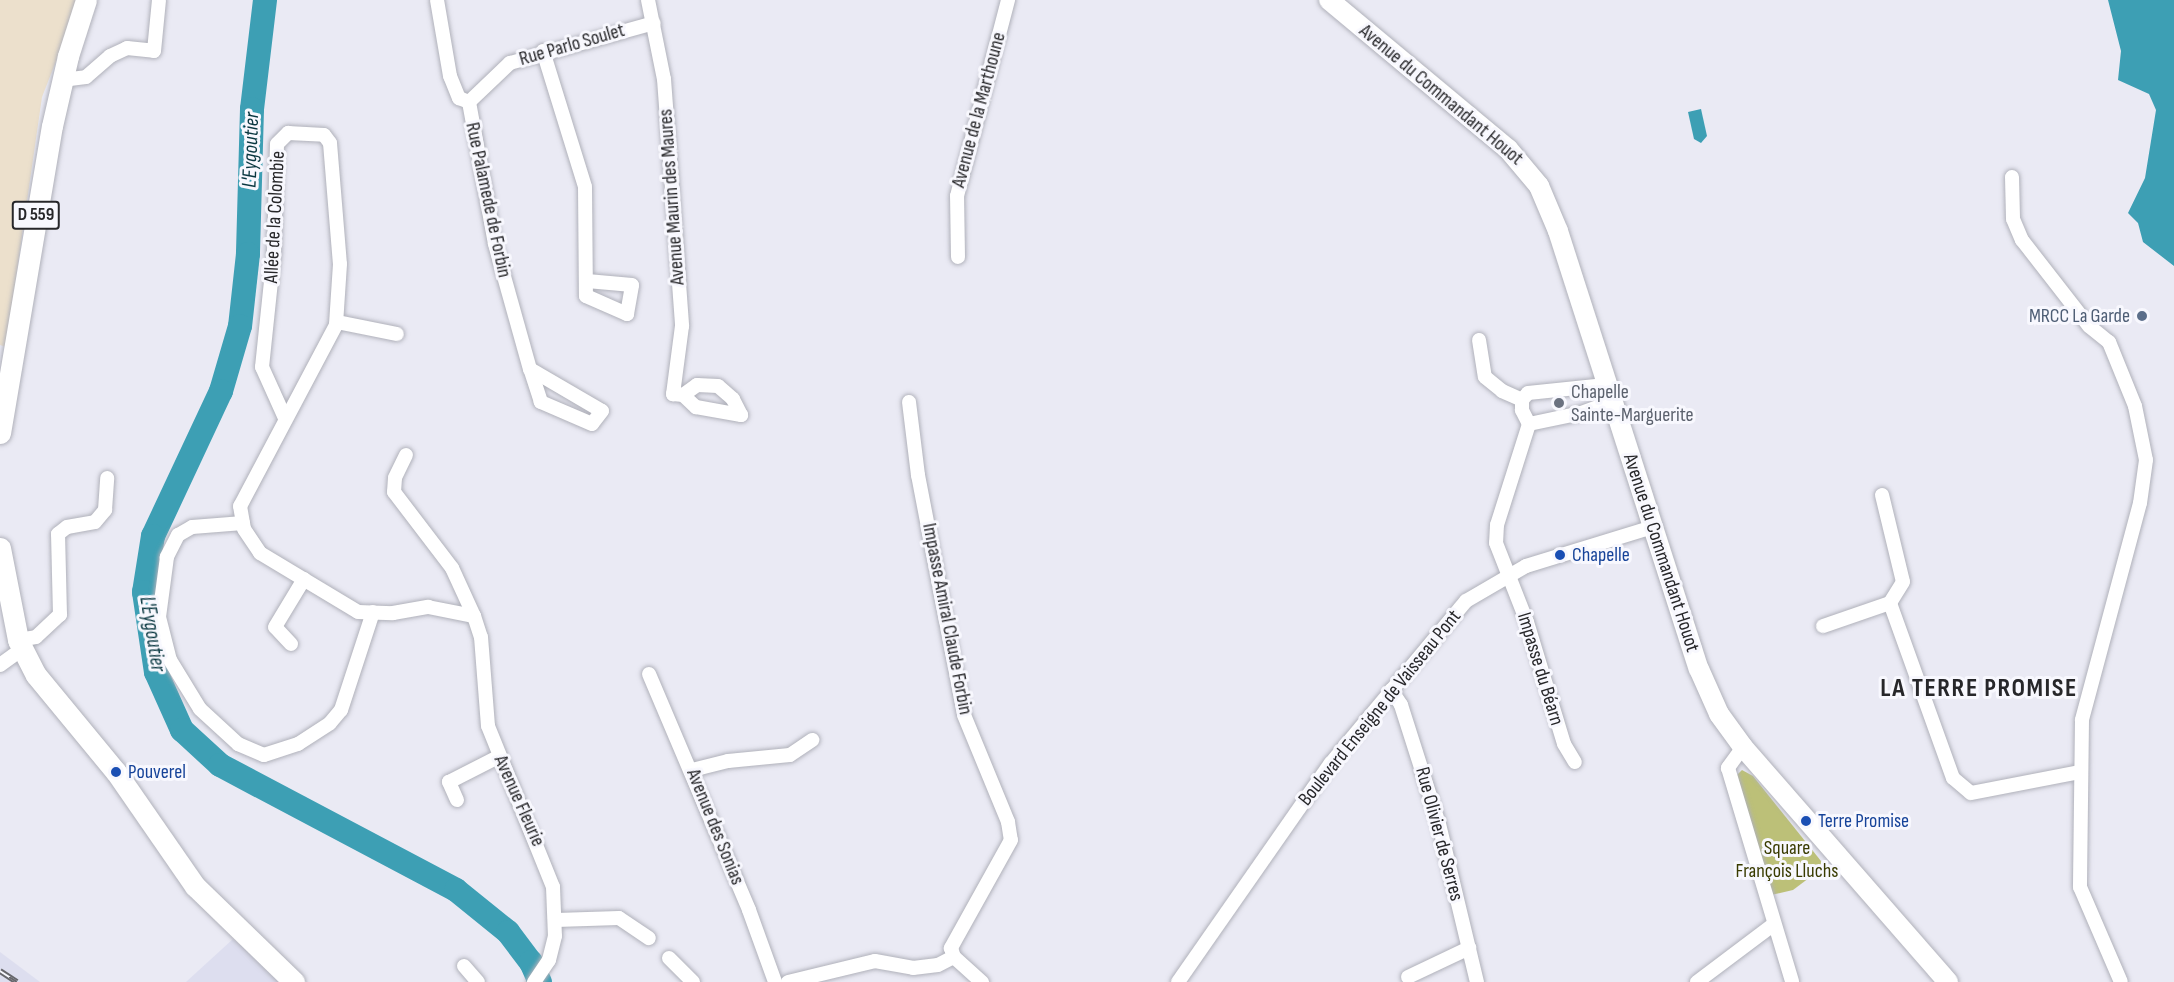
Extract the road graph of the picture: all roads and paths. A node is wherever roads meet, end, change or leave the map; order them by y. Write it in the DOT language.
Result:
graph roads {
  1 [pos="87,0"];
  2 [pos="159,0"];
  3 [pos="437,0"];
  4 [pos="648,0"];
  5 [pos="1008,0"];
  6 [pos="1329,0"];
  7 [pos="654,23"];
  8 [pos="543,51"];
  9 [pos="62,80"];
  10 [pos="468,102"];
  11 [pos="2012,177"];
  12 [pos="958,257"];
  13 [pos="587,281"];
  14 [pos="337,322"];
  15 [pos="397,333"];
  16 [pos="1479,340"];
  17 [pos="530,369"];
  18 [pos="1609,393"];
  19 [pos="678,395"];
  20 [pos="1522,399"];
  21 [pos="909,402"];
  22 [pos="285,418"];
  23 [pos="1529,424"];
  24 [pos="0,433"];
  25 [pos="406,455"];
  26 [pos="107,477"];
  27 [pos="1882,495"];
  28 [pos="243,523"];
  29 [pos="1653,527"];
  30 [pos="0,548"];
  31 [pos="1508,574"];
  32 [pos="304,579"];
  33 [pos="1890,603"];
  34 [pos="373,612"];
  35 [pos="474,616"];
  36 [pos="1823,626"];
  37 [pos="291,644"];
  38 [pos="20,645"];
  39 [pos="0,665"];
  40 [pos="649,674"];
  41 [pos="1391,690"];
  42 [pos="812,740"];
  43 [pos="1743,747"];
  44 [pos="498,757"];
  45 [pos="1575,762"];
  46 [pos="692,770"];
  47 [pos="2080,772"];
  48 [pos="457,800"];
  49 [pos="556,920"];
  50 [pos="1773,925"];
  51 [pos="649,938"];
  52 [pos="1469,948"];
  53 [pos="954,957"];
  54 [pos="669,958"];
  55 [pos="464,966"];
  56 [pos="1408,977"];
  57 [pos="1185,979"];
  58 [pos="294,982"];
  59 [pos="478,982"];
  60 [pos="534,982"];
  61 [pos="693,982"];
  62 [pos="775,982"];
  63 [pos="788,982"];
  64 [pos="982,982"];
  65 [pos="1477,982"];
  66 [pos="1697,982"];
  67 [pos="1792,982"];
  68 [pos="1948,982"];
  69 [pos="2121,982"];
  1 -- 9 [label="main road, D 559"];
  2 -- 9 [label="street"];
  3 -- 10 [label="street, Rue Palamede de Forbin"];
  4 -- 7 [label="street, Avenue Maurin des Maures"];
  5 -- 12 [label="street, Avenue de la Marthoune"];
  6 -- 18 [label="main road, Avenue du Commandant Houot"];
  7 -- 8 [label="street, Rue Parlo Soulet"];
  7 -- 19 [label="street, Avenue Maurin des Maures"];
  8 -- 10 [label="street, Rue Parlo Soulet"];
  8 -- 13 [label="street"];
  9 -- 24 [label="main road, D 559"];
  10 -- 17 [label="street, Rue Palamede de Forbin"];
  11 -- 47 [label="street"];
  14 -- 15 [label="street"];
  14 -- 22 [label="street, Allée de la Colombie"];
  14 -- 22 [label="street, Allée de la Colombie"];
  16 -- 20 [label="street"];
  17 -- 17 [label="street, Rue Palamede de Forbin"];
  18 -- 20 [label="street"];
  18 -- 23 [label="street"];
  18 -- 29 [label="main road, Avenue du Commandant Houot"];
  20 -- 23 [label="street"];
  21 -- 53 [label="street, Impasse Amiral Claude Forbin"];
  22 -- 28 [label="street, Allée de la Colombie"];
  23 -- 31 [label="street, Impasse du Béarn"];
  25 -- 35 [label="street, Avenue Fleurie"];
  26 -- 38 [label="street"];
  27 -- 33 [label="street"];
  28 -- 32 [label="street"];
  28 -- 34 [label="street"];
  29 -- 31 [label="street, Boulevard Enseigne de Vaisseau Pont"];
  29 -- 43 [label="main road, Avenue du Commandant Houot"];
  30 -- 38 [label="main road"];
  31 -- 41 [label="street, Boulevard Enseigne de Vaisseau Pont"];
  31 -- 45 [label="street, Impasse du Béarn"];
  32 -- 34 [label="street"];
  32 -- 37 [label="street"];
  33 -- 36 [label="street"];
  33 -- 47 [label="street"];
  34 -- 35 [label="street"];
  35 -- 44 [label="street, Avenue Fleurie"];
  38 -- 39 [label="street"];
  38 -- 58 [label="main road"];
  40 -- 46 [label="street, Avenue des Sonias"];
  41 -- 52 [label="street, Rue Olivier de Serres"];
  41 -- 57 [label="street, Boulevard Enseigne de Vaisseau Pont"];
  42 -- 46 [label="street"];
  43 -- 50 [label="street"];
  43 -- 68 [label="main road, Avenue du Commandant Houot"];
  44 -- 48 [label="street"];
  44 -- 49 [label="street, Avenue Fleurie"];
  46 -- 62 [label="street, Avenue des Sonias"];
  47 -- 69 [label="street"];
  49 -- 51 [label="street"];
  49 -- 60 [label="street, Avenue Fleurie"];
  50 -- 66 [label="street"];
  50 -- 67 [label="street"];
  52 -- 56 [label="street"];
  52 -- 65 [label="street, Rue Olivier de Serres"];
  53 -- 63 [label="street"];
  53 -- 64 [label="street"];
  54 -- 61 [label="street"];
  55 -- 59 [label="street"];
}
